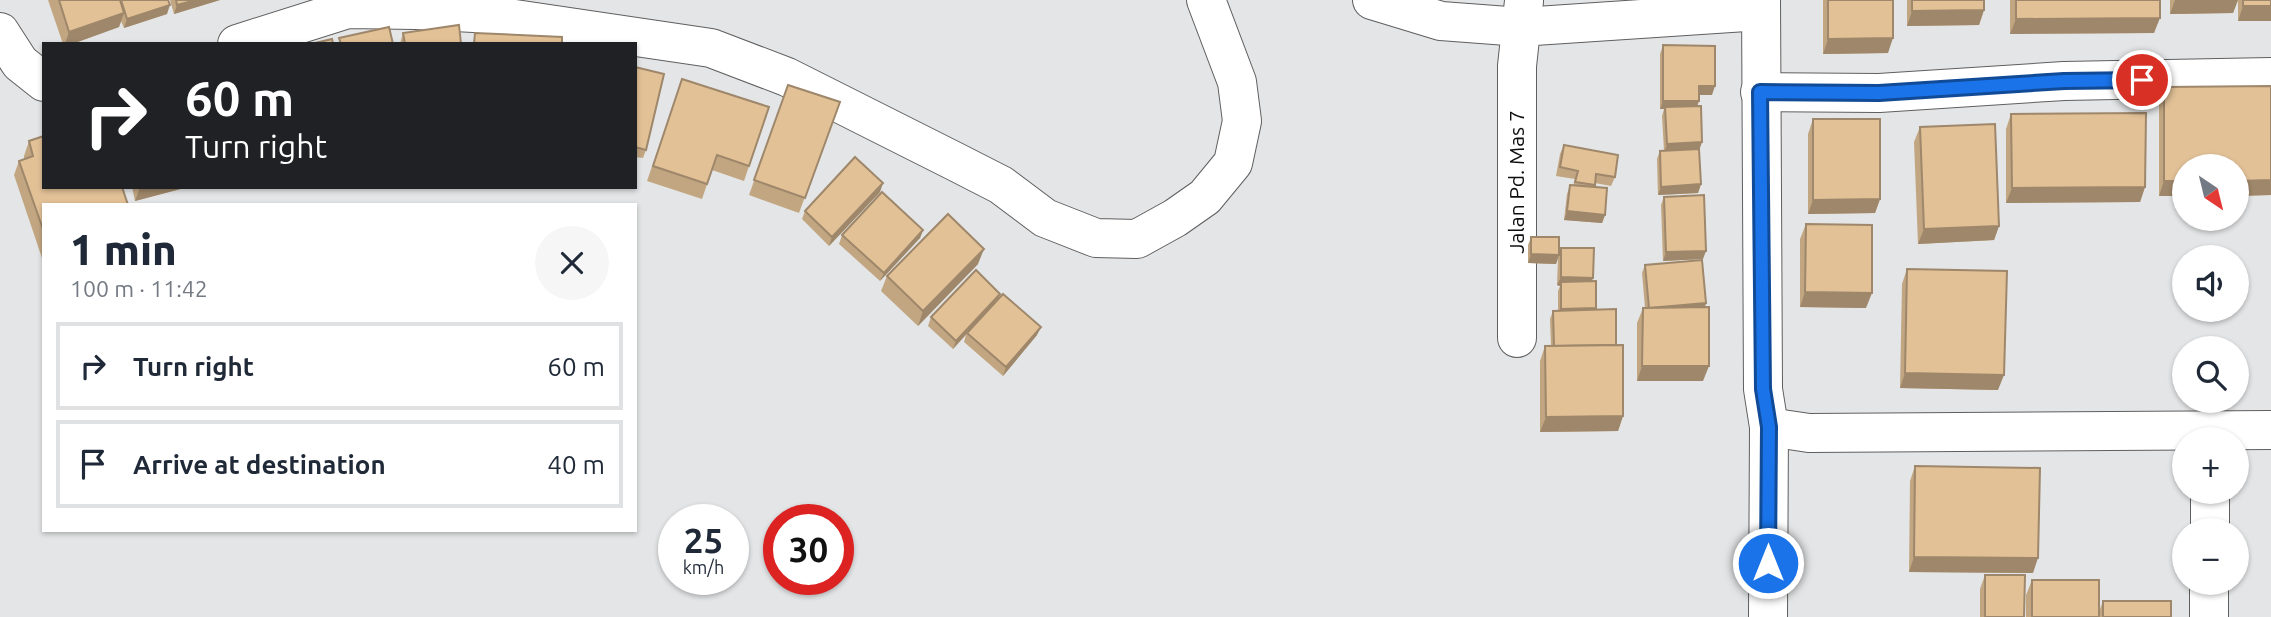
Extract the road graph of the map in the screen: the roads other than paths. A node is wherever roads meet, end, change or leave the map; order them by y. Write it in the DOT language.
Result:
graph roads {
  1 [pos="1206,0"];
  2 [pos="1372,0"];
  3 [pos="1761,6"];
  4 [pos="1522,13"];
  5 [pos="0,32"];
  6 [pos="243,42"];
  7 [pos="2271,78"];
  8 [pos="42,80"];
  9 [pos="1760,92"];
  10 [pos="1517,338"];
  11 [pos="1769,427"];
  12 [pos="2271,430"];
  13 [pos="2249,432"];
  14 [pos="2172,435"];
  15 [pos="2209,595"];
  16 [pos="1768,617"];
  17 [pos="2209,617"];
  1 -- 6 [label="street"];
  2 -- 4 [label="street"];
  3 -- 4 [label="street"];
  3 -- 9 [label="street"];
  4 -- 10 [label="street, Jalan Pd. Mas 7"];
  5 -- 8 [label="street"];
  7 -- 9 [label="street"];
  9 -- 11 [label="street"];
  11 -- 14 [label="street"];
  11 -- 16 [label="street"];
  12 -- 13 [label="street"];
  15 -- 17 [label="street"];
}
